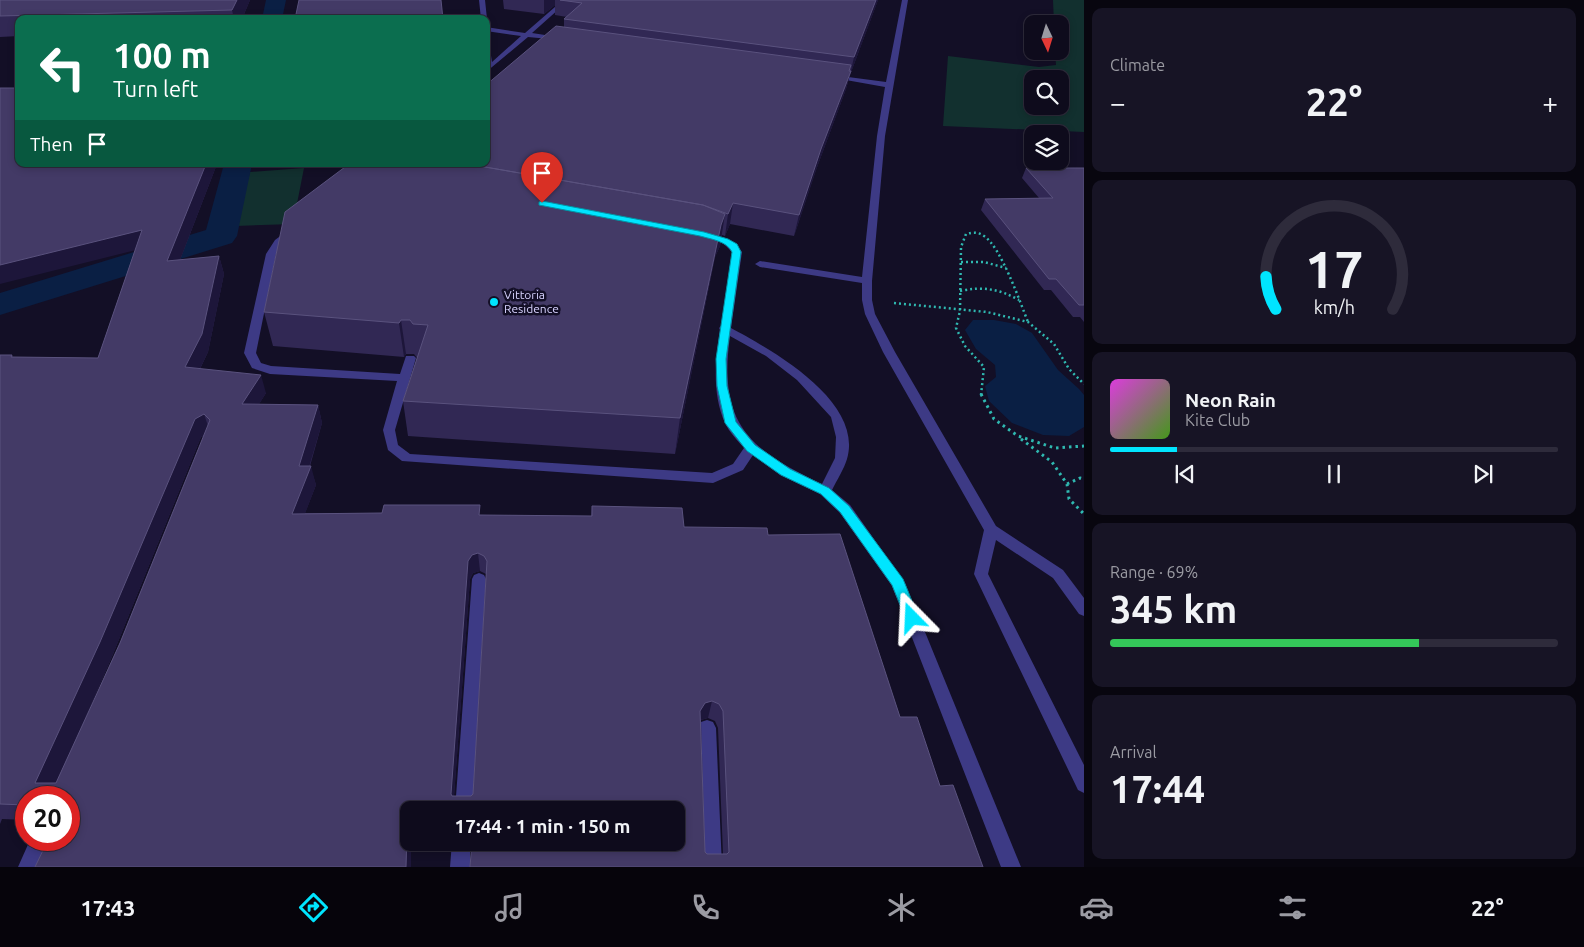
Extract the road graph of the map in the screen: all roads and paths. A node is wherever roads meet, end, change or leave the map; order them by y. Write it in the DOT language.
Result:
graph roads {
  1 [pos="482,0"];
  2 [pos="566,0"];
  3 [pos="905,0"];
  4 [pos="484,15"];
  5 [pos="490,30"];
  6 [pos="526,34"];
  7 [pos="565,40"];
  8 [pos="490,67"];
  9 [pos="830,77"];
  10 [pos="889,85"];
  11 [pos="299,224"];
  12 [pos="692,232"];
  13 [pos="961,262"];
  14 [pos="760,264"];
  15 [pos="1007,268"];
  16 [pos="867,281"];
  17 [pos="960,291"];
  18 [pos="867,300"];
  19 [pos="1020,301"];
  20 [pos="960,311"];
  21 [pos="1028,322"];
  22 [pos="724,328"];
  23 [pos="410,358"];
  24 [pos="404,378"];
  25 [pos="1084,384"];
  26 [pos="1018,436"];
  27 [pos="1084,446"];
  28 [pos="751,448"];
  29 [pos="1084,478"];
  30 [pos="1067,484"];
  31 [pos="825,491"];
  32 [pos="1084,514"];
  33 [pos="991,530"];
  34 [pos="479,579"];
  35 [pos="1084,610"];
  36 [pos="707,728"];
  37 [pos="1084,784"];
  38 [pos="465,801"];
  39 [pos="35,851"];
  40 [pos="461,851"];
  41 [pos="28,867"];
  42 [pos="460,867"];
  43 [pos="712,867"];
  44 [pos="1011,867"];
  1 -- 4 [label="street"];
  2 -- 6 [label="street"];
  3 -- 10 [label="street"];
  5 -- 6 [label="street"];
  6 -- 7 [label="street"];
  6 -- 8 [label="street"];
  9 -- 10 [label="street"];
  10 -- 16 [label="street"];
  11 -- 24 [label="street"];
  12 -- 22 [label="street"];
  13 -- 15 [label="path"];
  13 -- 15 [label="path"];
  13 -- 17 [label="path"];
  14 -- 16 [label="street"];
  15 -- 19 [label="path"];
  16 -- 18 [label="street"];
  17 -- 19 [label="path"];
  17 -- 20 [label="path"];
  18 -- 20 [label="path"];
  18 -- 33 [label="street"];
  19 -- 21 [label="path"];
  20 -- 21 [label="path"];
  20 -- 26 [label="path"];
  21 -- 25 [label="path"];
  22 -- 28 [label="street"];
  22 -- 31 [label="street"];
  23 -- 24 [label="street"];
  24 -- 28 [label="street"];
  26 -- 27 [label="path"];
  26 -- 30 [label="path"];
  28 -- 31 [label="street"];
  29 -- 30 [label="path"];
  30 -- 32 [label="path"];
  31 -- 44 [label="street"];
  33 -- 35 [label="street"];
  33 -- 37 [label="street"];
  34 -- 38 [label="street"];
  36 -- 43 [label="street"];
  39 -- 41 [label="street"];
  40 -- 42 [label="street"];
}
